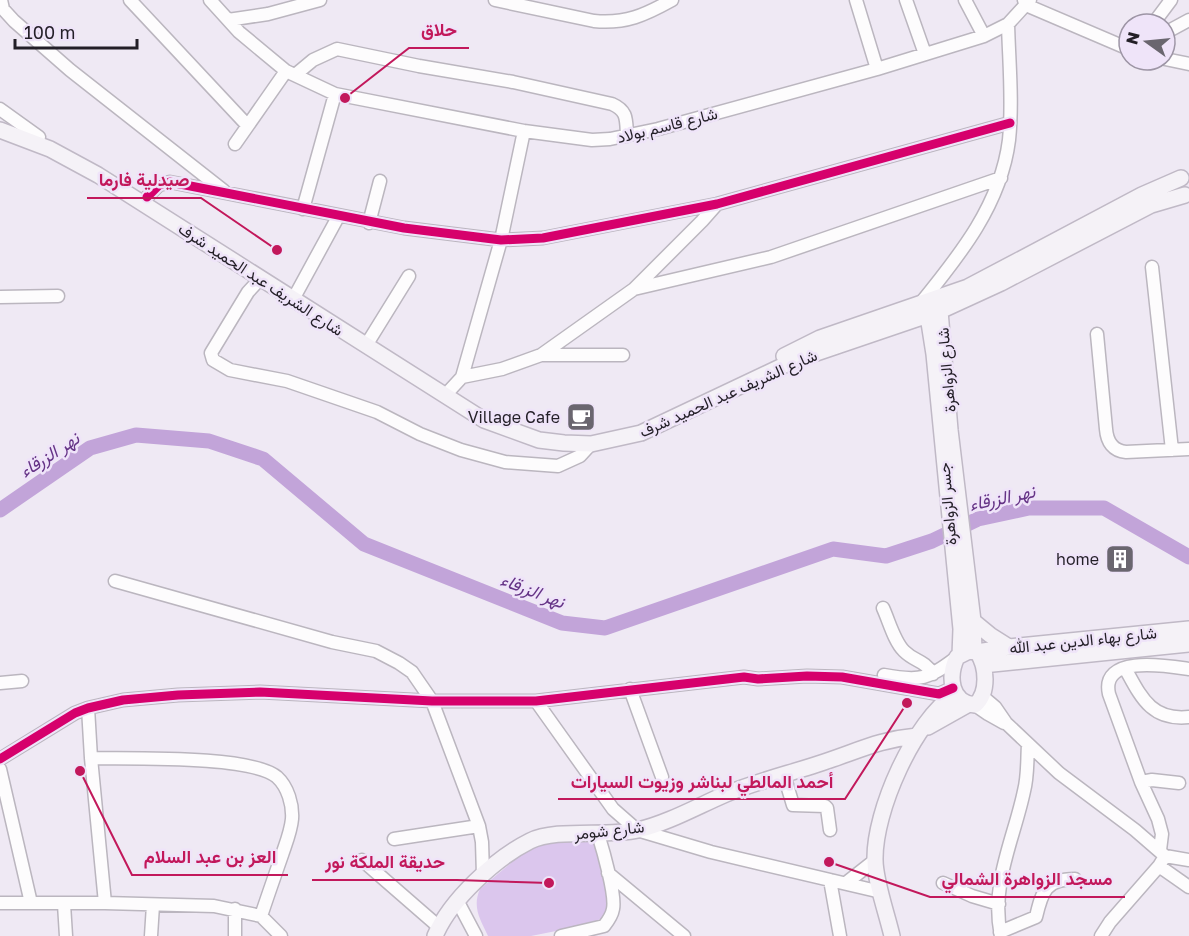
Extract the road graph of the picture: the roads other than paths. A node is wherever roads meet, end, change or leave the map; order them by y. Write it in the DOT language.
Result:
graph roads {
  1 [pos="1,0"];
  2 [pos="130,0"];
  3 [pos="210,0"];
  4 [pos="320,0"];
  5 [pos="495,0"];
  6 [pos="549,0"];
  7 [pos="672,0"];
  8 [pos="856,0"];
  9 [pos="906,0"];
  10 [pos="965,0"];
  11 [pos="1027,2"];
  12 [pos="534,8"];
  13 [pos="228,20"];
  14 [pos="1008,24"];
  15 [pos="984,36"];
  16 [pos="1117,43"];
  17 [pos="925,54"];
  18 [pos="877,69"];
  19 [pos="291,73"];
  20 [pos="335,94"];
  21 [pos="0,109"];
  22 [pos="0,122"];
  23 [pos="1010,123"];
  24 [pos="248,125"];
  25 [pos="0,130"];
  26 [pos="524,131"];
  27 [pos="627,136"];
  28 [pos="39,137"];
  29 [pos="235,144"];
  30 [pos="1185,175"];
  31 [pos="1001,178"];
  32 [pos="380,181"];
  33 [pos="225,192"];
  34 [pos="1187,196"];
  35 [pos="147,197"];
  36 [pos="717,204"];
  37 [pos="303,209"];
  38 [pos="338,217"];
  39 [pos="369,223"];
  40 [pos="501,240"];
  41 [pos="1152,267"];
  42 [pos="409,276"];
  43 [pos="260,279"];
  44 [pos="939,281"];
  45 [pos="968,287"];
  46 [pos="634,289"];
  47 [pos="296,294"];
  48 [pos="58,296"];
  49 [pos="0,297"];
  50 [pos="933,312"];
  51 [pos="1097,334"];
  52 [pos="370,339"];
  53 [pos="821,344"];
  54 [pos="542,355"];
  55 [pos="623,355"];
  56 [pos="462,377"];
  57 [pos="450,390"];
  58 [pos="945,431"];
  59 [pos="591,444"];
  60 [pos="1189,449"];
  61 [pos="1172,450"];
  62 [pos="961,574"];
  63 [pos="115,581"];
  64 [pos="883,608"];
  65 [pos="973,621"];
  66 [pos="1189,629"];
  67 [pos="1189,644"];
  68 [pos="1160,646"];
  69 [pos="1009,647"];
  70 [pos="970,656"];
  71 [pos="1160,665"];
  72 [pos="1125,668"];
  73 [pos="1189,669"];
  74 [pos="933,674"];
  75 [pos="744,677"];
  76 [pos="21,681"];
  77 [pos="0,683"];
  78 [pos="630,689"];
  79 [pos="954,691"];
  80 [pos="432,700"];
  81 [pos="536,701"];
  82 [pos="975,701"];
  83 [pos="88,708"];
  84 [pos="1189,717"];
  85 [pos="920,733"];
  86 [pos="1028,745"];
  87 [pos="90,758"];
  88 [pos="0,759"];
  89 [pos="0,769"];
  90 [pos="784,775"];
  91 [pos="662,777"];
  92 [pos="1141,782"];
  93 [pos="1179,783"];
  94 [pos="479,826"];
  95 [pos="637,830"];
  96 [pos="830,830"];
  97 [pos="598,834"];
  98 [pos="394,840"];
  99 [pos="1161,858"];
  100 [pos="362,860"];
  101 [pos="1189,860"];
  102 [pos="874,861"];
  103 [pos="608,873"];
  104 [pos="483,875"];
  105 [pos="1075,879"];
  106 [pos="830,880"];
  107 [pos="943,883"];
  108 [pos="846,884"];
  109 [pos="1189,887"];
  110 [pos="881,892"];
  111 [pos="458,902"];
  112 [pos="0,903"];
  113 [pos="31,903"];
  114 [pos="105,903"];
  115 [pos="64,904"];
  116 [pos="999,904"];
  117 [pos="153,905"];
  118 [pos="235,909"];
  119 [pos="261,916"];
  120 [pos="437,932"];
  121 [pos="1001,934"];
  122 [pos="66,936"];
  123 [pos="151,936"];
  124 [pos="235,936"];
  125 [pos="281,936"];
  126 [pos="476,936"];
  127 [pos="561,936"];
  128 [pos="684,936"];
  129 [pos="840,936"];
  130 [pos="892,936"];
  131 [pos="1101,936"];
  1 -- 33 [label="street"];
  2 -- 24 [label="street"];
  3 -- 13 [label="street, شارع قاسم بولاد"];
  4 -- 13 [label="street"];
  5 -- 12 [label="street"];
  6 -- 12 [label="street"];
  7 -- 12 [label="street"];
  8 -- 18 [label="street"];
  9 -- 17 [label="street"];
  10 -- 15 [label="street"];
  11 -- 14 [label="street, شارع قاسم بولاد"];
  11 -- 16 [label="street"];
  13 -- 19 [label="street, شارع قاسم بولاد"];
  14 -- 15 [label="street, شارع قاسم بولاد"];
  14 -- 23 [label="street"];
  15 -- 17 [label="street, شارع قاسم بولاد"];
  17 -- 18 [label="street, شارع قاسم بولاد"];
  18 -- 27 [label="street, شارع قاسم بولاد"];
  19 -- 20 [label="street, شارع قاسم بولاد"];
  19 -- 24 [label="street"];
  19 -- 27 [label="street"];
  20 -- 26 [label="street, شارع قاسم بولاد"];
  20 -- 37 [label="street"];
  21 -- 28 [label="street"];
  22 -- 28 [label="main road, شارع الشريف عبد الحميد شرف"];
  23 -- 31 [label="street"];
  23 -- 36 [label="street"];
  24 -- 29 [label="street"];
  25 -- 43 [label="main road, شارع الشريف عبد الحميد شرف"];
  26 -- 27 [label="street, شارع قاسم بولاد"];
  26 -- 40 [label="street"];
  28 -- 35 [label="main road, شارع الشريف عبد الحميد شرف"];
  30 -- 34 [label="main road"];
  30 -- 45 [label="main road, شارع الشريف عبد الحميد شرف"];
  31 -- 44 [label="street"];
  31 -- 46 [label="street"];
  32 -- 39 [label="street"];
  33 -- 35 [label="street"];
  33 -- 37 [label="street"];
  34 -- 50 [label="main road, شارع الشريف عبد الحميد شرف"];
  35 -- 47 [label="main road, شارع الشريف عبد الحميد شرف"];
  36 -- 40 [label="street"];
  36 -- 46 [label="street"];
  37 -- 38 [label="street"];
  38 -- 39 [label="street"];
  38 -- 47 [label="street"];
  39 -- 40 [label="street"];
  40 -- 56 [label="street"];
  41 -- 61 [label="street"];
  42 -- 52 [label="street"];
  43 -- 59 [label="main road, شارع الشريف عبد الحميد شرف"];
  43 -- 59 [label="street"];
  44 -- 50 [label="street"];
  44 -- 50 [label="street"];
  45 -- 50 [label="main road, شارع الشريف عبد الحميد شرف"];
  45 -- 50 [label="main road"];
  46 -- 54 [label="street"];
  47 -- 52 [label="main road, شارع الشريف عبد الحميد شرف"];
  48 -- 49 [label="street"];
  50 -- 53 [label="main road, شارع الشريف عبد الحميد شرف"];
  50 -- 53 [label="main road, شارع الشريف عبد الحميد شرف"];
  50 -- 58 [label="main road, شارع الزواهرة"];
  50 -- 58 [label="main road, شارع الزواهرة"];
  51 -- 61 [label="street"];
  52 -- 57 [label="main road, شارع الشريف عبد الحميد شرف"];
  53 -- 57 [label="main road, شارع الشريف عبد الحميد شرف"];
  53 -- 59 [label="main road, شارع الشريف عبد الحميد شرف"];
  54 -- 55 [label="street"];
  54 -- 56 [label="street"];
  56 -- 57 [label="street"];
  58 -- 62 [label="main road, جسر الزواهرة"];
  60 -- 61 [label="street"];
  62 -- 65 [label="main road"];
  62 -- 70 [label="main road"];
  63 -- 80 [label="street"];
  64 -- 74 [label="street"];
  65 -- 69 [label="main road"];
  65 -- 70 [label="main road"];
  66 -- 69 [label="main road, شارع بهاء الدين عبد الله"];
  67 -- 68 [label="main road, شارع بهاء الدين عبد الله"];
  68 -- 70 [label="main road, شارع بهاء الدين عبد الله"];
  68 -- 71 [label="street"];
  69 -- 70 [label="main road, شارع بهاء الدين عبد الله"];
  70 -- 74 [label="street"];
  70 -- 79 [label="main road"];
  70 -- 82 [label="main road"];
  71 -- 72 [label="street"];
  71 -- 73 [label="street"];
  72 -- 84 [label="street"];
  72 -- 92 [label="street"];
  74 -- 75 [label="street"];
  75 -- 78 [label="street"];
  75 -- 79 [label="street"];
  76 -- 77 [label="street"];
  78 -- 81 [label="street"];
  78 -- 91 [label="street"];
  79 -- 82 [label="main road"];
  79 -- 85 [label="main road"];
  80 -- 81 [label="street"];
  80 -- 83 [label="street"];
  80 -- 94 [label="street"];
  81 -- 95 [label="street"];
  82 -- 85 [label="main road"];
  82 -- 86 [label="street"];
  83 -- 87 [label="street"];
  83 -- 88 [label="street"];
  85 -- 90 [label="main road, شارع شومر"];
  85 -- 102 [label="main road"];
  86 -- 99 [label="street"];
  86 -- 116 [label="street"];
  87 -- 114 [label="street"];
  87 -- 119 [label="street"];
  89 -- 113 [label="street"];
  90 -- 95 [label="main road, شارع شومر"];
  90 -- 96 [label="street"];
  92 -- 93 [label="street"];
  92 -- 99 [label="street"];
  94 -- 98 [label="street"];
  94 -- 104 [label="street"];
  95 -- 97 [label="main road, شارع شومر"];
  95 -- 106 [label="street"];
  97 -- 103 [label="street"];
  97 -- 104 [label="main road, شارع شومر"];
  99 -- 101 [label="street"];
  99 -- 109 [label="street"];
  99 -- 131 [label="street"];
  100 -- 120 [label="street"];
  102 -- 108 [label="street"];
  102 -- 110 [label="main road"];
  103 -- 127 [label="street"];
  103 -- 128 [label="street"];
  104 -- 111 [label="main road, شارع شومر"];
  105 -- 121 [label="street"];
  106 -- 108 [label="street"];
  106 -- 129 [label="street"];
  107 -- 116 [label="street"];
  108 -- 110 [label="street"];
  110 -- 130 [label="main road"];
  111 -- 120 [label="main road, شارع شومر"];
  111 -- 126 [label="street"];
  112 -- 113 [label="street"];
  113 -- 115 [label="street"];
  114 -- 115 [label="street"];
  114 -- 117 [label="street"];
  115 -- 122 [label="street"];
  116 -- 121 [label="street"];
  117 -- 118 [label="street"];
  117 -- 123 [label="street"];
  118 -- 119 [label="street"];
  118 -- 124 [label="street"];
  119 -- 125 [label="street"];
}
